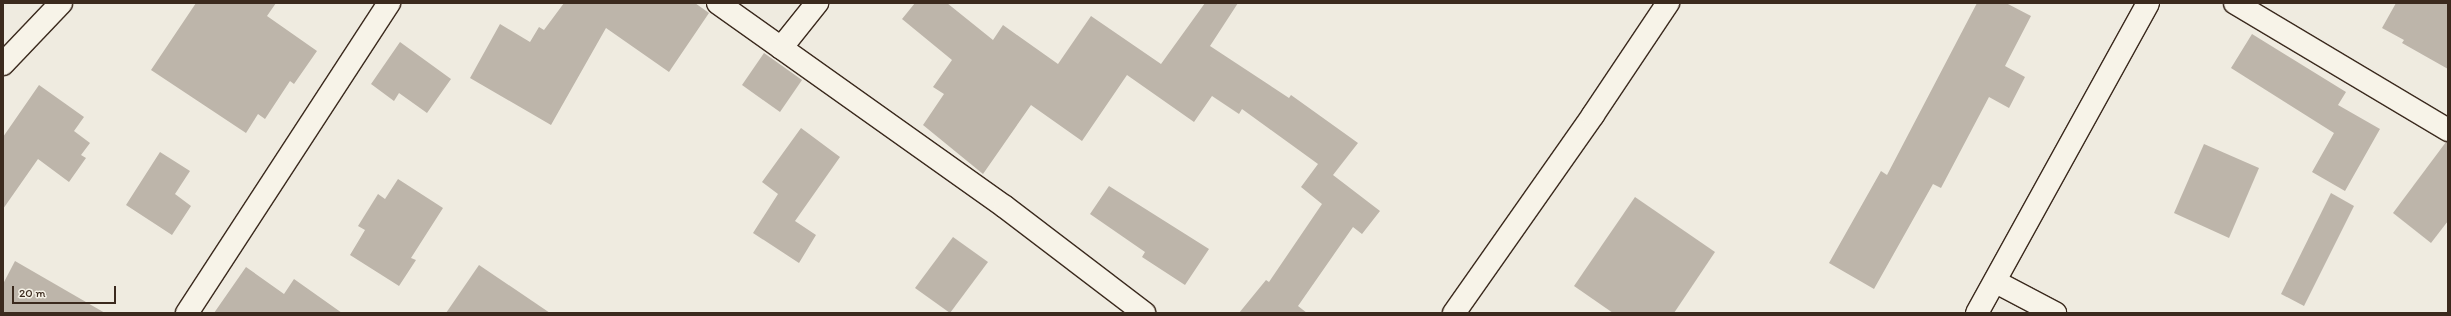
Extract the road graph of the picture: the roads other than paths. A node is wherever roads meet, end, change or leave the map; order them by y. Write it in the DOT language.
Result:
graph roads {
  1 [pos="61,3"];
  2 [pos="389,3"];
  3 [pos="718,3"];
  4 [pos="817,3"];
  5 [pos="1668,3"];
  6 [pos="2148,3"];
  7 [pos="2235,3"];
  8 [pos="781,48"];
  9 [pos="3,64"];
  10 [pos="2448,130"];
  11 [pos="1996,282"];
  12 [pos="187,313"];
  13 [pos="1144,313"];
  14 [pos="1454,313"];
  15 [pos="1977,313"];
  16 [pos="2055,313"];
  1 -- 9 [label="street"];
  2 -- 12 [label="street"];
  3 -- 8 [label="street"];
  4 -- 8 [label="street"];
  5 -- 14 [label="street"];
  6 -- 11 [label="street"];
  7 -- 10 [label="street"];
  8 -- 13 [label="street"];
  11 -- 15 [label="street"];
  11 -- 16 [label="street"];
}
